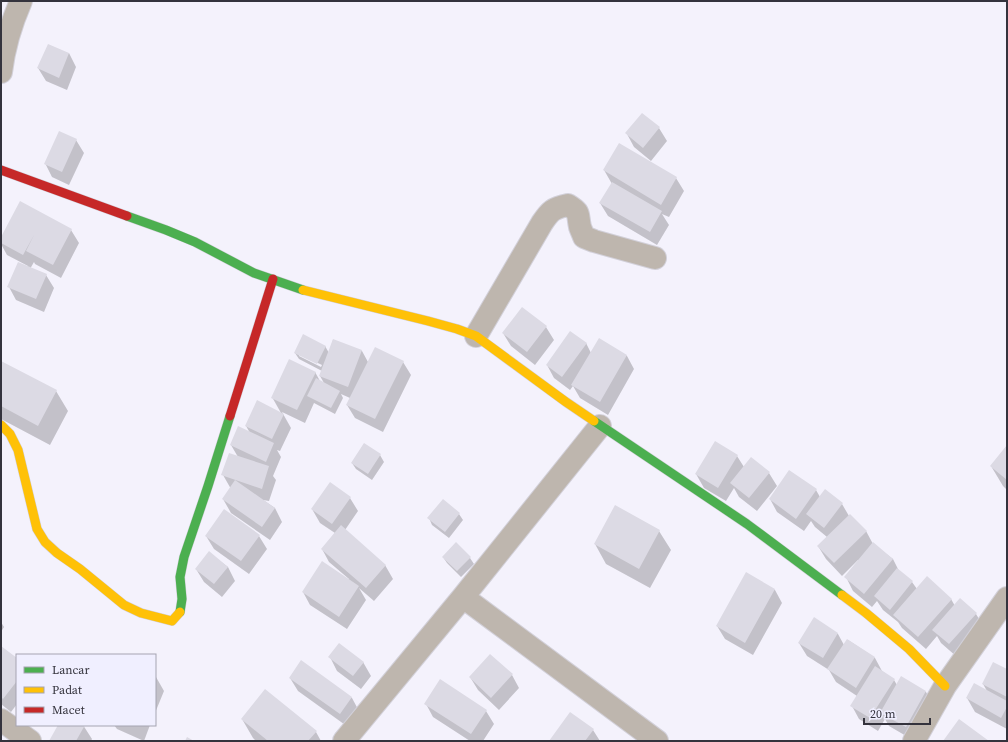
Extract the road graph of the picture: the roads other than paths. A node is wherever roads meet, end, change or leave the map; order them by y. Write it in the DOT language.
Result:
graph roads {
  1 [pos="20,1"];
  2 [pos="1,72"];
  3 [pos="1,170"];
  4 [pos="656,258"];
  5 [pos="273,279"];
  6 [pos="476,336"];
  7 [pos="1,425"];
  8 [pos="600,426"];
  9 [pos="463,597"];
  10 [pos="1007,598"];
  11 [pos="945,686"];
  12 [pos="1,720"];
  13 [pos="30,741"];
  14 [pos="344,741"];
  15 [pos="657,741"];
  16 [pos="914,741"];
  1 -- 2 [label="street"];
  3 -- 5 [label="street"];
  4 -- 6 [label="street"];
  5 -- 6 [label="street"];
  5 -- 7 [label="street"];
  6 -- 8 [label="street"];
  8 -- 9 [label="street"];
  8 -- 11 [label="street"];
  9 -- 14 [label="street"];
  9 -- 15 [label="street"];
  10 -- 11 [label="street"];
  11 -- 16 [label="street"];
  12 -- 13 [label="street"];
}
